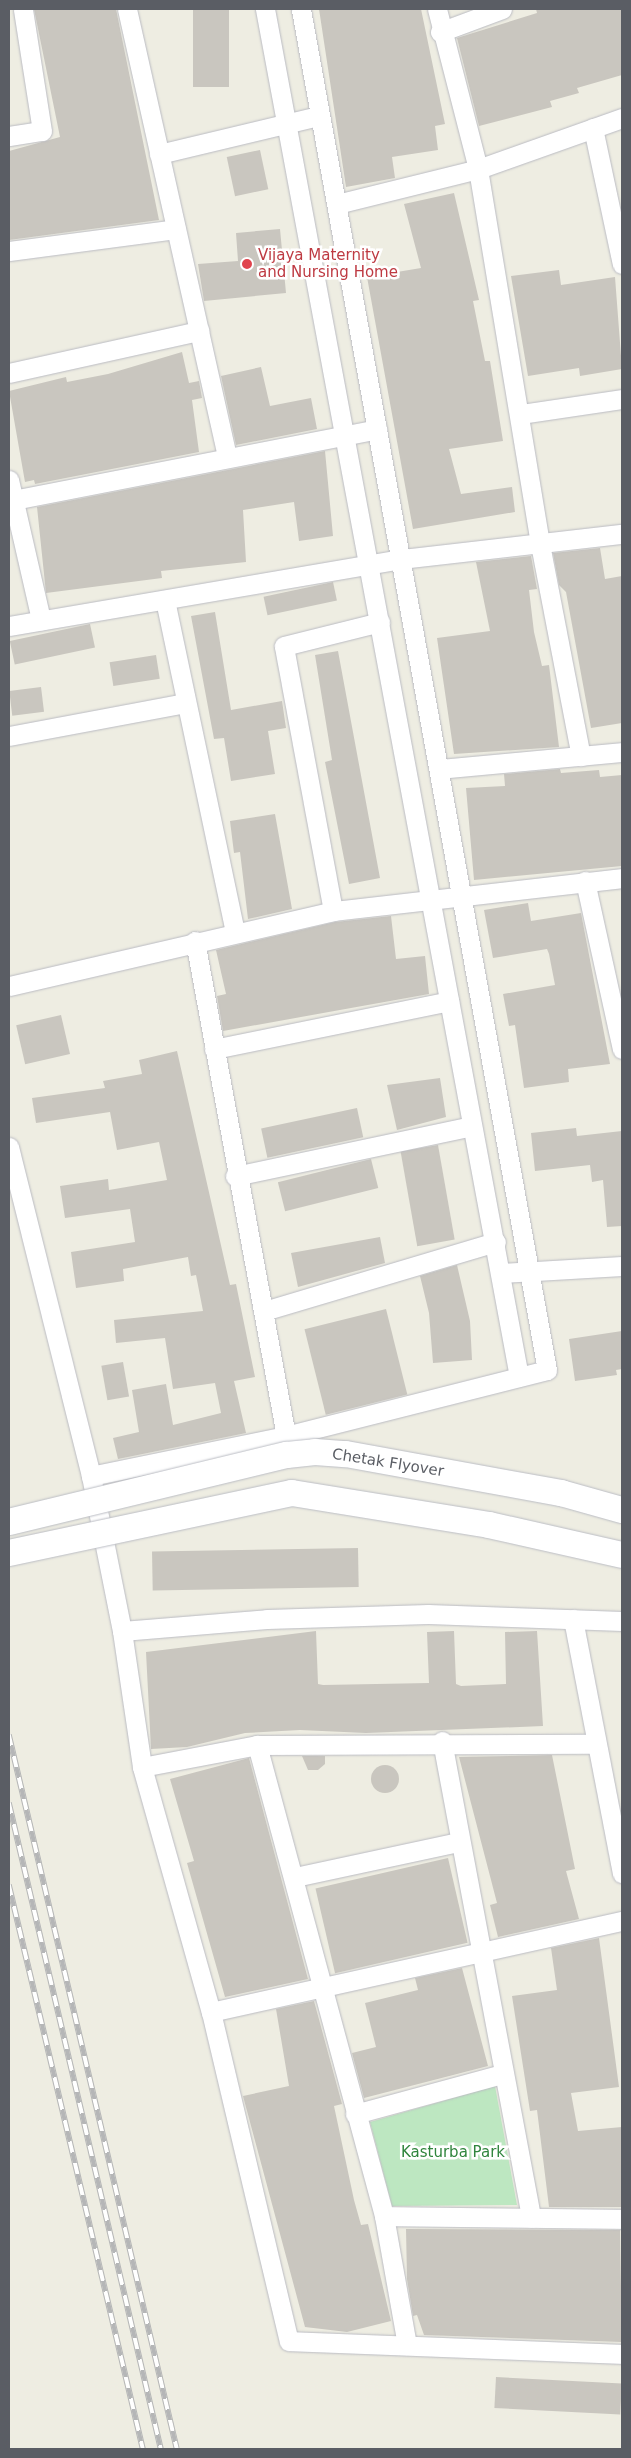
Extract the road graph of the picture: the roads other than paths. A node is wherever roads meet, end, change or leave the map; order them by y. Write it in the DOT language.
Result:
graph roads {
  1 [pos="23,9"];
  2 [pos="127,9"];
  3 [pos="265,9"];
  4 [pos="301,9"];
  5 [pos="437,9"];
  6 [pos="502,9"];
  7 [pos="440,32"];
  8 [pos="319,116"];
  9 [pos="622,118"];
  10 [pos="287,124"];
  11 [pos="593,128"];
  12 [pos="9,136"];
  13 [pos="159,154"];
  14 [pos="478,169"];
  15 [pos="337,204"];
  16 [pos="176,229"];
  17 [pos="343,233"];
  18 [pos="310,239"];
  19 [pos="9,251"];
  20 [pos="622,264"];
  21 [pos="199,331"];
  22 [pos="9,374"];
  23 [pos="622,398"];
  24 [pos="521,414"];
  25 [pos="377,430"];
  26 [pos="346,434"];
  27 [pos="227,457"];
  28 [pos="9,480"];
  29 [pos="13,500"];
  30 [pos="622,534"];
  31 [pos="540,544"];
  32 [pos="401,559"];
  33 [pos="370,564"];
  34 [pos="164,600"];
  35 [pos="41,620"];
  36 [pos="380,622"];
  37 [pos="9,626"];
  38 [pos="186,703"];
  39 [pos="9,736"];
  40 [pos="622,752"];
  41 [pos="581,756"];
  42 [pos="439,769"];
  43 [pos="622,878"];
  44 [pos="585,881"];
  45 [pos="462,893"];
  46 [pos="432,897"];
  47 [pos="333,911"];
  48 [pos="235,934"];
  49 [pos="194,941"];
  50 [pos="9,986"];
  51 [pos="450,1001"];
  52 [pos="214,1049"];
  53 [pos="622,1050"];
  54 [pos="472,1126"];
  55 [pos="9,1146"];
  56 [pos="235,1176"];
  57 [pos="496,1242"];
  58 [pos="622,1266"];
  59 [pos="532,1271"];
  60 [pos="502,1273"];
  61 [pos="264,1311"];
  62 [pos="519,1376"];
  63 [pos="286,1436"];
  64 [pos="91,1476"];
  65 [pos="622,1510"];
  66 [pos="9,1522"];
  67 [pos="9,1553"];
  68 [pos="622,1556"];
  69 [pos="573,1619"];
  70 [pos="622,1621"];
  71 [pos="122,1631"];
  72 [pos="442,1742"];
  73 [pos="594,1744"];
  74 [pos="257,1745"];
  75 [pos="142,1767"];
  76 [pos="458,1842"];
  77 [pos="622,1873"];
  78 [pos="295,1877"];
  79 [pos="622,1921"];
  80 [pos="483,1952"];
  81 [pos="323,1990"];
  82 [pos="211,2012"];
  83 [pos="502,2074"];
  84 [pos="355,2114"];
  85 [pos="384,2216"];
  86 [pos="531,2218"];
  87 [pos="622,2219"];
  88 [pos="407,2345"];
  89 [pos="622,2354"];
  1 -- 12 [label="street"];
  2 -- 13 [label="street"];
  3 -- 10 [label="street"];
  4 -- 8 [label="street"];
  5 -- 7 [label="street"];
  6 -- 7 [label="street"];
  7 -- 14 [label="street"];
  8 -- 10 [label="street"];
  8 -- 15 [label="street"];
  9 -- 11 [label="street"];
  10 -- 13 [label="street"];
  10 -- 18 [label="street"];
  11 -- 14 [label="street"];
  11 -- 20 [label="street"];
  13 -- 16 [label="street"];
  14 -- 15 [label="street"];
  14 -- 24 [label="street"];
  15 -- 17 [label="street"];
  16 -- 19 [label="street"];
  16 -- 21 [label="street"];
  17 -- 18 [label="street"];
  17 -- 25 [label="street"];
  18 -- 26 [label="street"];
  21 -- 22 [label="street"];
  21 -- 27 [label="street"];
  23 -- 24 [label="street"];
  24 -- 31 [label="street"];
  25 -- 26 [label="street"];
  25 -- 32 [label="street"];
  26 -- 27 [label="street"];
  26 -- 33 [label="street"];
  27 -- 29 [label="street"];
  28 -- 29 [label="street"];
  29 -- 35 [label="street"];
  30 -- 31 [label="street"];
  31 -- 32 [label="street"];
  31 -- 41 [label="street"];
  32 -- 33 [label="street"];
  32 -- 42 [label="street"];
  33 -- 34 [label="street"];
  33 -- 36 [label="street"];
  34 -- 35 [label="street"];
  34 -- 38 [label="street"];
  35 -- 37 [label="street"];
  36 -- 46 [label="street"];
  36 -- 47 [label="street"];
  38 -- 39 [label="street"];
  38 -- 48 [label="street"];
  40 -- 41 [label="street"];
  41 -- 42 [label="street"];
  42 -- 45 [label="street"];
  43 -- 44 [label="street"];
  44 -- 45 [label="street"];
  44 -- 53 [label="street"];
  45 -- 46 [label="street"];
  45 -- 59 [label="street"];
  46 -- 47 [label="street"];
  46 -- 51 [label="street"];
  47 -- 48 [label="street"];
  48 -- 49 [label="street"];
  49 -- 50 [label="street"];
  49 -- 52 [label="street"];
  51 -- 52 [label="street"];
  51 -- 54 [label="street"];
  52 -- 56 [label="street"];
  54 -- 56 [label="street"];
  54 -- 57 [label="street"];
  55 -- 64 [label="street"];
  56 -- 61 [label="street"];
  57 -- 60 [label="street"];
  57 -- 61 [label="street"];
  58 -- 59 [label="street"];
  59 -- 60 [label="street"];
  59 -- 62 [label="street"];
  60 -- 62 [label="street"];
  61 -- 63 [label="street"];
  62 -- 63 [label="street"];
  63 -- 64 [label="street"];
  64 -- 71 [label="street"];
  65 -- 66 [label="main road, Chetak Flyover, bridge"];
  67 -- 68 [label="main road, bridge"];
  69 -- 70 [label="street"];
  69 -- 71 [label="street"];
  69 -- 73 [label="street"];
  71 -- 75 [label="street"];
  72 -- 73 [label="street"];
  72 -- 74 [label="street"];
  72 -- 76 [label="street"];
  73 -- 77 [label="street"];
  74 -- 75 [label="street"];
  74 -- 78 [label="street"];
  75 -- 82 [label="street"];
  76 -- 78 [label="street"];
  76 -- 80 [label="street"];
  78 -- 81 [label="street"];
  79 -- 80 [label="street"];
  80 -- 81 [label="street"];
  80 -- 83 [label="street"];
  81 -- 82 [label="street"];
  81 -- 84 [label="street"];
  82 -- 88 [label="street"];
  83 -- 84 [label="street"];
  83 -- 86 [label="street"];
  84 -- 85 [label="street"];
  85 -- 86 [label="street"];
  85 -- 88 [label="street"];
  86 -- 87 [label="street"];
  88 -- 89 [label="street"];
}
